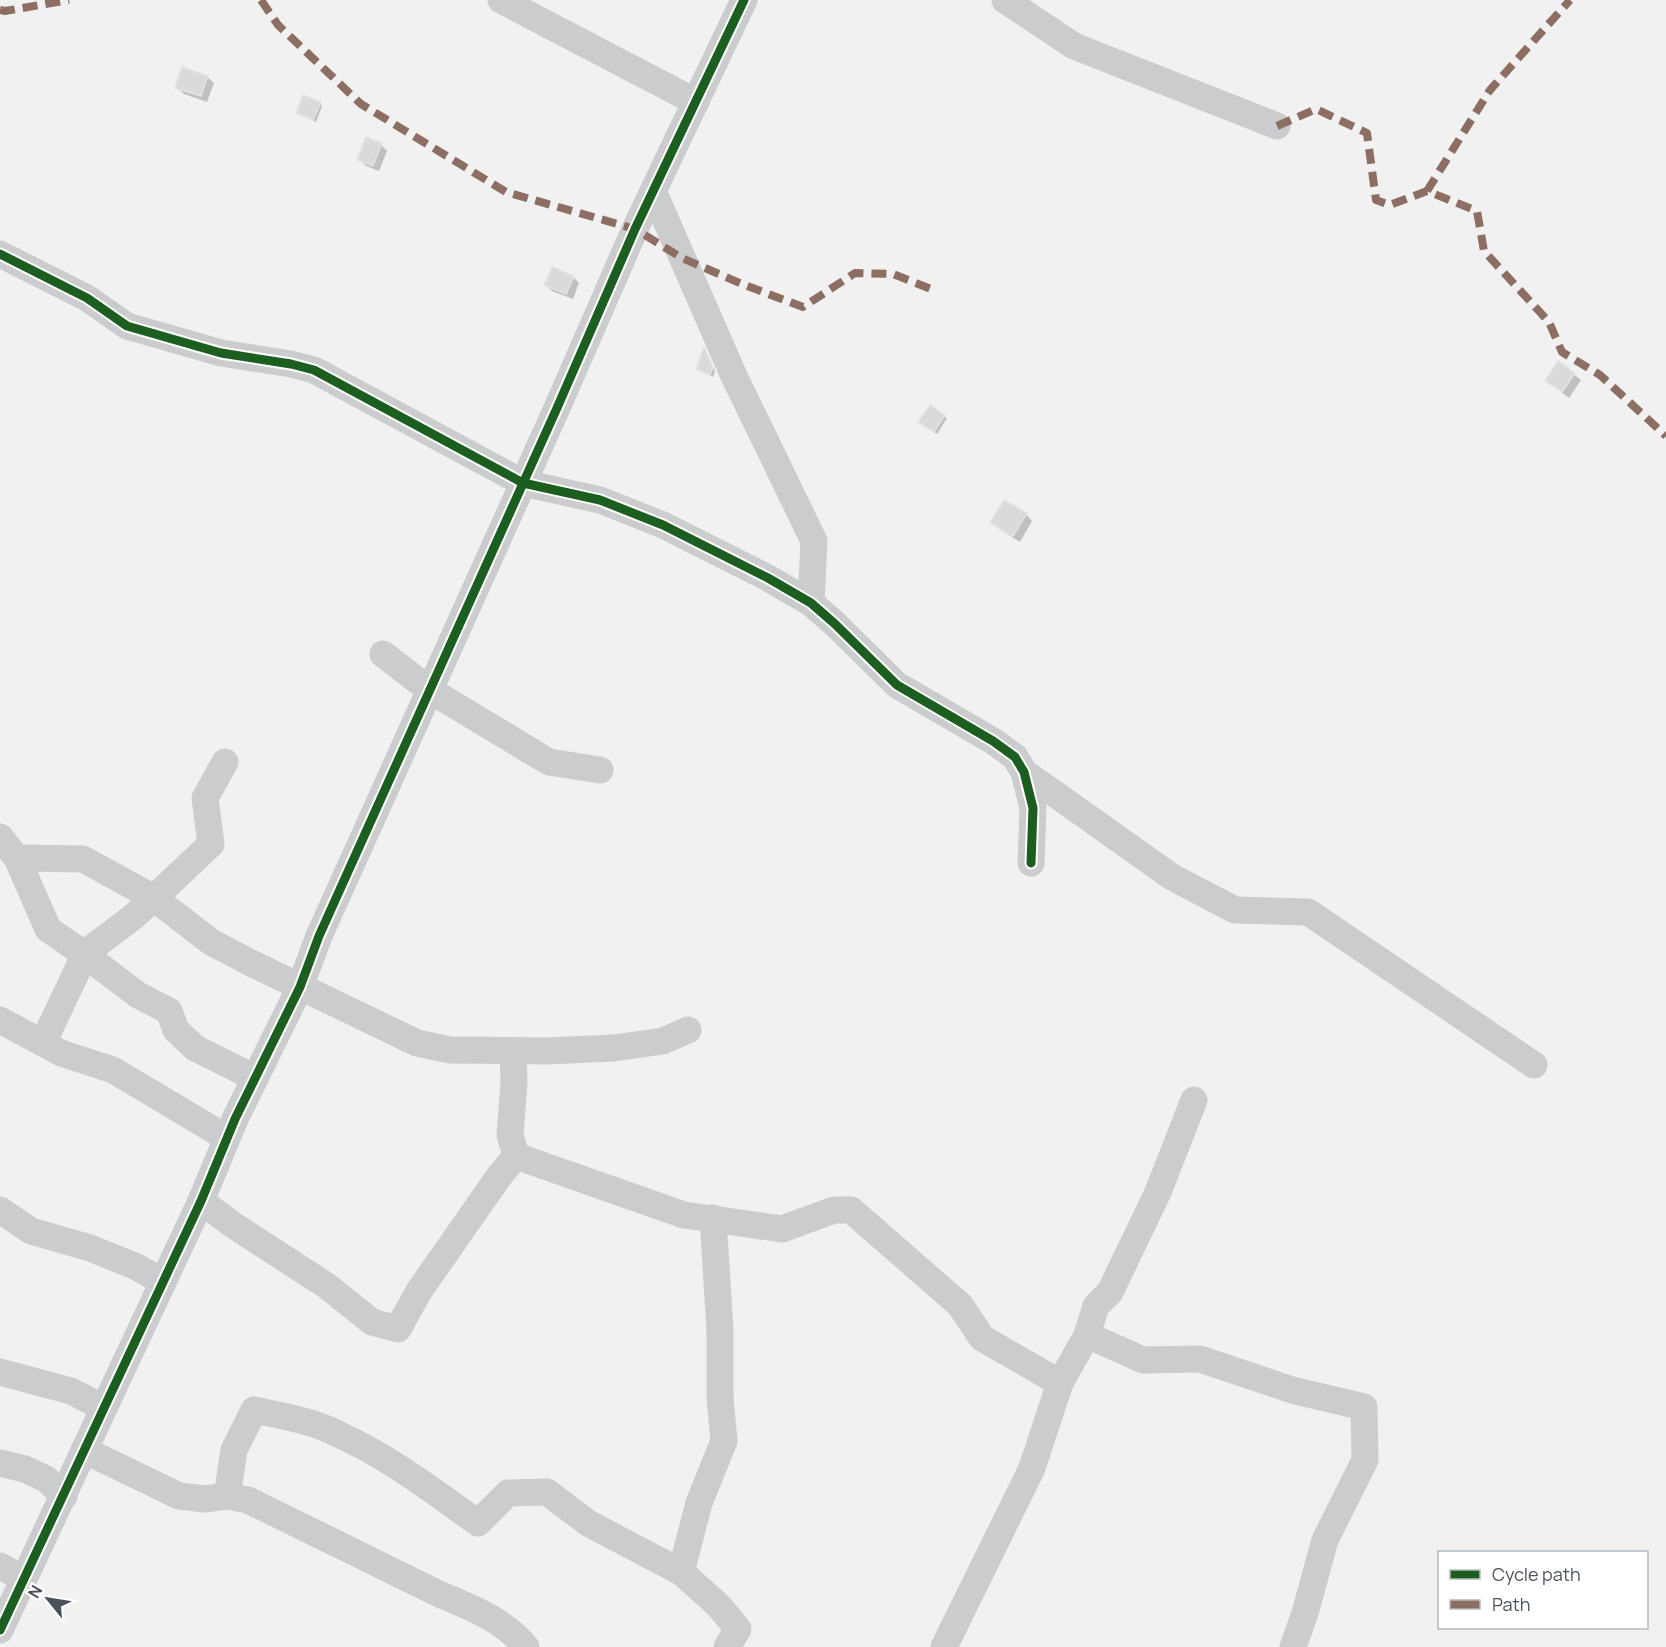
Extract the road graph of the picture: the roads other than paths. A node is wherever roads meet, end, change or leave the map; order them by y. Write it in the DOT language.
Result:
graph roads {
  1 [pos="501,0"];
  2 [pos="744,0"];
  3 [pos="1005,0"];
  4 [pos="696,102"];
  5 [pos="1277,126"];
  6 [pos="654,193"];
  7 [pos="0,254"];
  8 [pos="523,483"];
  9 [pos="811,603"];
  10 [pos="383,654"];
  11 [pos="431,691"];
  12 [pos="225,762"];
  13 [pos="600,770"];
  14 [pos="1024,772"];
  15 [pos="8,848"];
  16 [pos="1031,863"];
  17 [pos="154,898"];
  18 [pos="84,954"];
  19 [pos="300,987"];
  20 [pos="0,1020"];
  21 [pos="688,1030"];
  22 [pos="43,1042"];
  23 [pos="513,1051"];
  24 [pos="1534,1065"];
  25 [pos="255,1078"];
  26 [pos="1194,1100"];
  27 [pos="227,1138"];
  28 [pos="516,1156"];
  29 [pos="201,1201"];
  30 [pos="0,1210"];
  31 [pos="713,1218"];
  32 [pos="163,1282"];
  33 [pos="1087,1335"];
  34 [pos="0,1372"];
  35 [pos="1060,1383"];
  36 [pos="104,1408"];
  37 [pos="84,1450"];
  38 [pos="0,1463"];
  39 [pos="64,1496"];
  40 [pos="227,1496"];
  41 [pos="0,1566"];
  42 [pos="681,1572"];
  43 [pos="24,1579"];
  44 [pos="0,1630"];
  45 [pos="526,1647"];
  46 [pos="727,1647"];
  47 [pos="944,1647"];
  48 [pos="1293,1647"];
  1 -- 4 [label="street"];
  2 -- 4 [label="street"];
  3 -- 5 [label="street"];
  4 -- 6 [label="street"];
  6 -- 8 [label="street"];
  6 -- 9 [label="street"];
  7 -- 8 [label="street"];
  8 -- 9 [label="street"];
  8 -- 11 [label="street"];
  9 -- 14 [label="street"];
  10 -- 11 [label="street"];
  11 -- 13 [label="street"];
  11 -- 19 [label="street"];
  12 -- 17 [label="street"];
  14 -- 16 [label="street"];
  14 -- 24 [label="street"];
  15 -- 17 [label="street"];
  15 -- 18 [label="street"];
  17 -- 18 [label="street"];
  17 -- 19 [label="street"];
  18 -- 22 [label="street"];
  18 -- 25 [label="street"];
  19 -- 23 [label="street"];
  19 -- 25 [label="street"];
  20 -- 22 [label="street"];
  21 -- 23 [label="street"];
  22 -- 27 [label="street"];
  23 -- 28 [label="street"];
  25 -- 27 [label="street"];
  26 -- 33 [label="street"];
  27 -- 29 [label="street"];
  28 -- 29 [label="street"];
  28 -- 31 [label="street"];
  29 -- 32 [label="street"];
  30 -- 32 [label="street"];
  31 -- 35 [label="street"];
  31 -- 42 [label="street"];
  32 -- 36 [label="street"];
  33 -- 35 [label="street"];
  33 -- 48 [label="street"];
  34 -- 36 [label="street"];
  35 -- 47 [label="street"];
  36 -- 37 [label="street"];
  37 -- 39 [label="street"];
  37 -- 40 [label="street"];
  38 -- 39 [label="street"];
  39 -- 43 [label="street"];
  40 -- 42 [label="street"];
  40 -- 45 [label="street"];
  41 -- 43 [label="street"];
  42 -- 46 [label="street"];
  43 -- 44 [label="street"];
}
